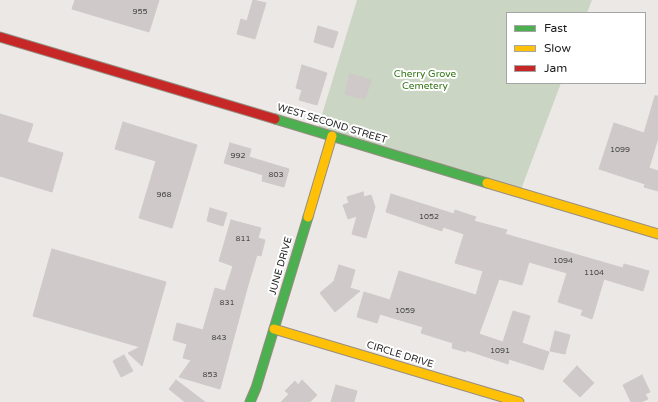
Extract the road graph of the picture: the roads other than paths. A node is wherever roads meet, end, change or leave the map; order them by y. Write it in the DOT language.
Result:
graph roads {
  1 [pos="0,37"];
  2 [pos="332,136"];
  3 [pos="658,234"];
  4 [pos="274,329"];
  5 [pos="250,402"];
  6 [pos="519,402"];
  1 -- 2 [label="main road, WEST SECOND STREET"];
  2 -- 3 [label="main road, WEST SECOND STREET"];
  2 -- 4 [label="main road, JUNE DRIVE"];
  4 -- 5 [label="main road, JUNE DRIVE"];
  4 -- 6 [label="main road, CIRCLE DRIVE"];
}
